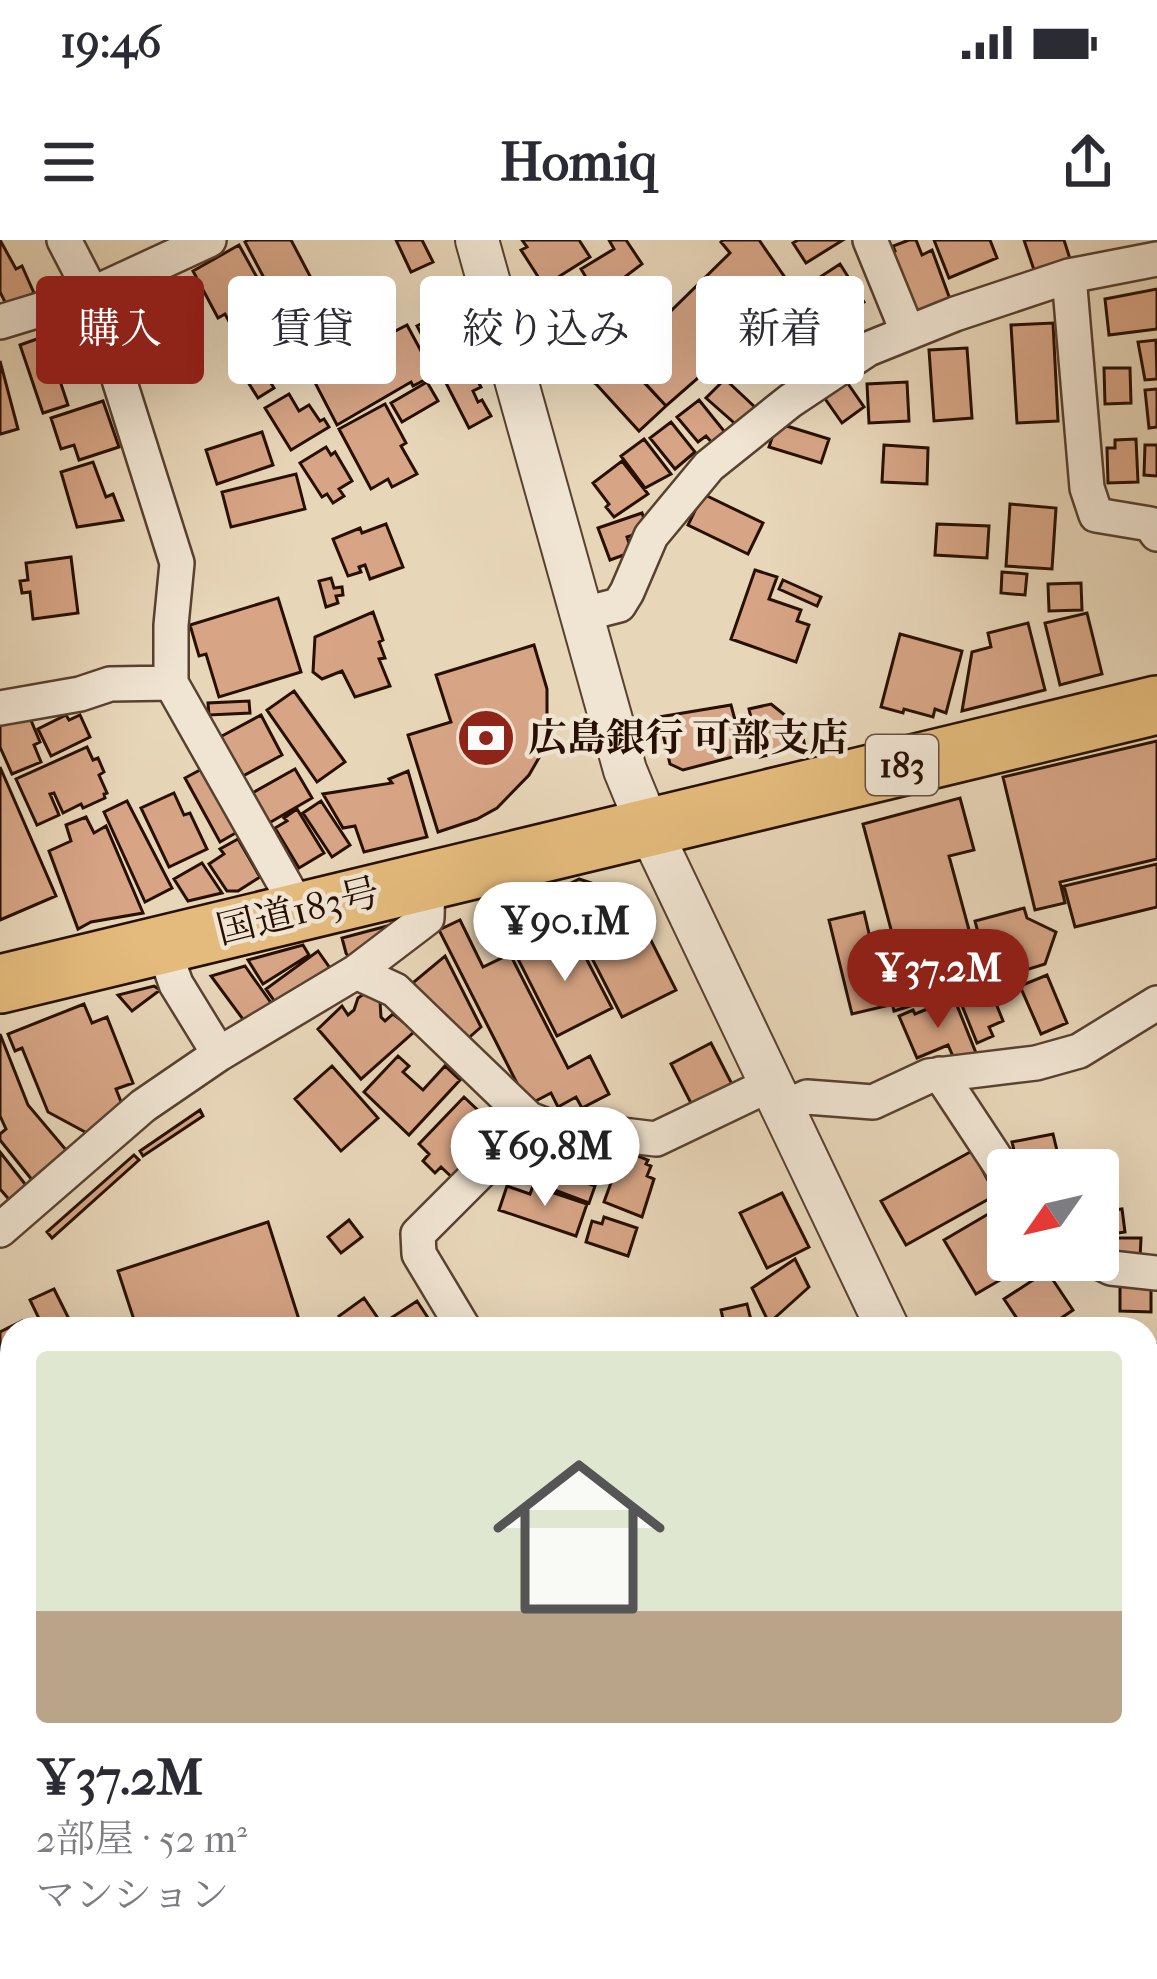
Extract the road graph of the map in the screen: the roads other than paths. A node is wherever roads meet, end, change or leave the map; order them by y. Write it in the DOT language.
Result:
graph roads {
  1 [pos="64,240"];
  2 [pos="209,240"];
  3 [pos="477,240"];
  4 [pos="869,240"];
  5 [pos="1157,259"];
  6 [pos="83,276"];
  7 [pos="131,276"];
  8 [pos="1069,276"];
  9 [pos="36,311"];
  10 [pos="0,322"];
  11 [pos="908,333"];
  12 [pos="120,384"];
  13 [pos="1157,534"];
  14 [pos="580,615"];
  15 [pos="170,682"];
  16 [pos="1157,705"];
  17 [pos="0,708"];
  18 [pos="648,826"];
  19 [pos="428,880"];
  20 [pos="300,910"];
  21 [pos="162,944"];
  22 [pos="356,972"];
  23 [pos="0,984"];
  24 [pos="1157,1004"];
  25 [pos="219,1054"];
  26 [pos="940,1075"];
  27 [pos="776,1096"];
  28 [pos="529,1119"];
  29 [pos="989,1149"];
  30 [pos="0,1230"];
  31 [pos="1119,1269"];
  32 [pos="1157,1273"];
  33 [pos="457,1317"];
  34 [pos="882,1317"];
  1 -- 6 [label="street"];
  2 -- 7 [label="street"];
  3 -- 14 [label="street"];
  4 -- 11 [label="street"];
  5 -- 8 [label="street"];
  8 -- 11 [label="street"];
  8 -- 13 [label="street"];
  9 -- 10 [label="street"];
  11 -- 14 [label="street"];
  12 -- 15 [label="street"];
  14 -- 18 [label="street"];
  15 -- 17 [label="street"];
  15 -- 20 [label="street"];
  16 -- 18 [label="highway, 国道183号 / 183"];
  18 -- 19 [label="highway, 国道183号 / 183"];
  18 -- 27 [label="street"];
  19 -- 20 [label="highway, 国道183号 / 183"];
  19 -- 22 [label="street"];
  20 -- 21 [label="highway, 国道183号 / 183"];
  21 -- 23 [label="highway, 国道183号 / 183"];
  21 -- 25 [label="street"];
  22 -- 25 [label="street"];
  22 -- 28 [label="street"];
  24 -- 26 [label="street"];
  25 -- 30 [label="street"];
  26 -- 27 [label="street"];
  26 -- 29 [label="street"];
  27 -- 28 [label="street"];
  27 -- 34 [label="street"];
  28 -- 33 [label="street"];
  31 -- 32 [label="street"];
}
